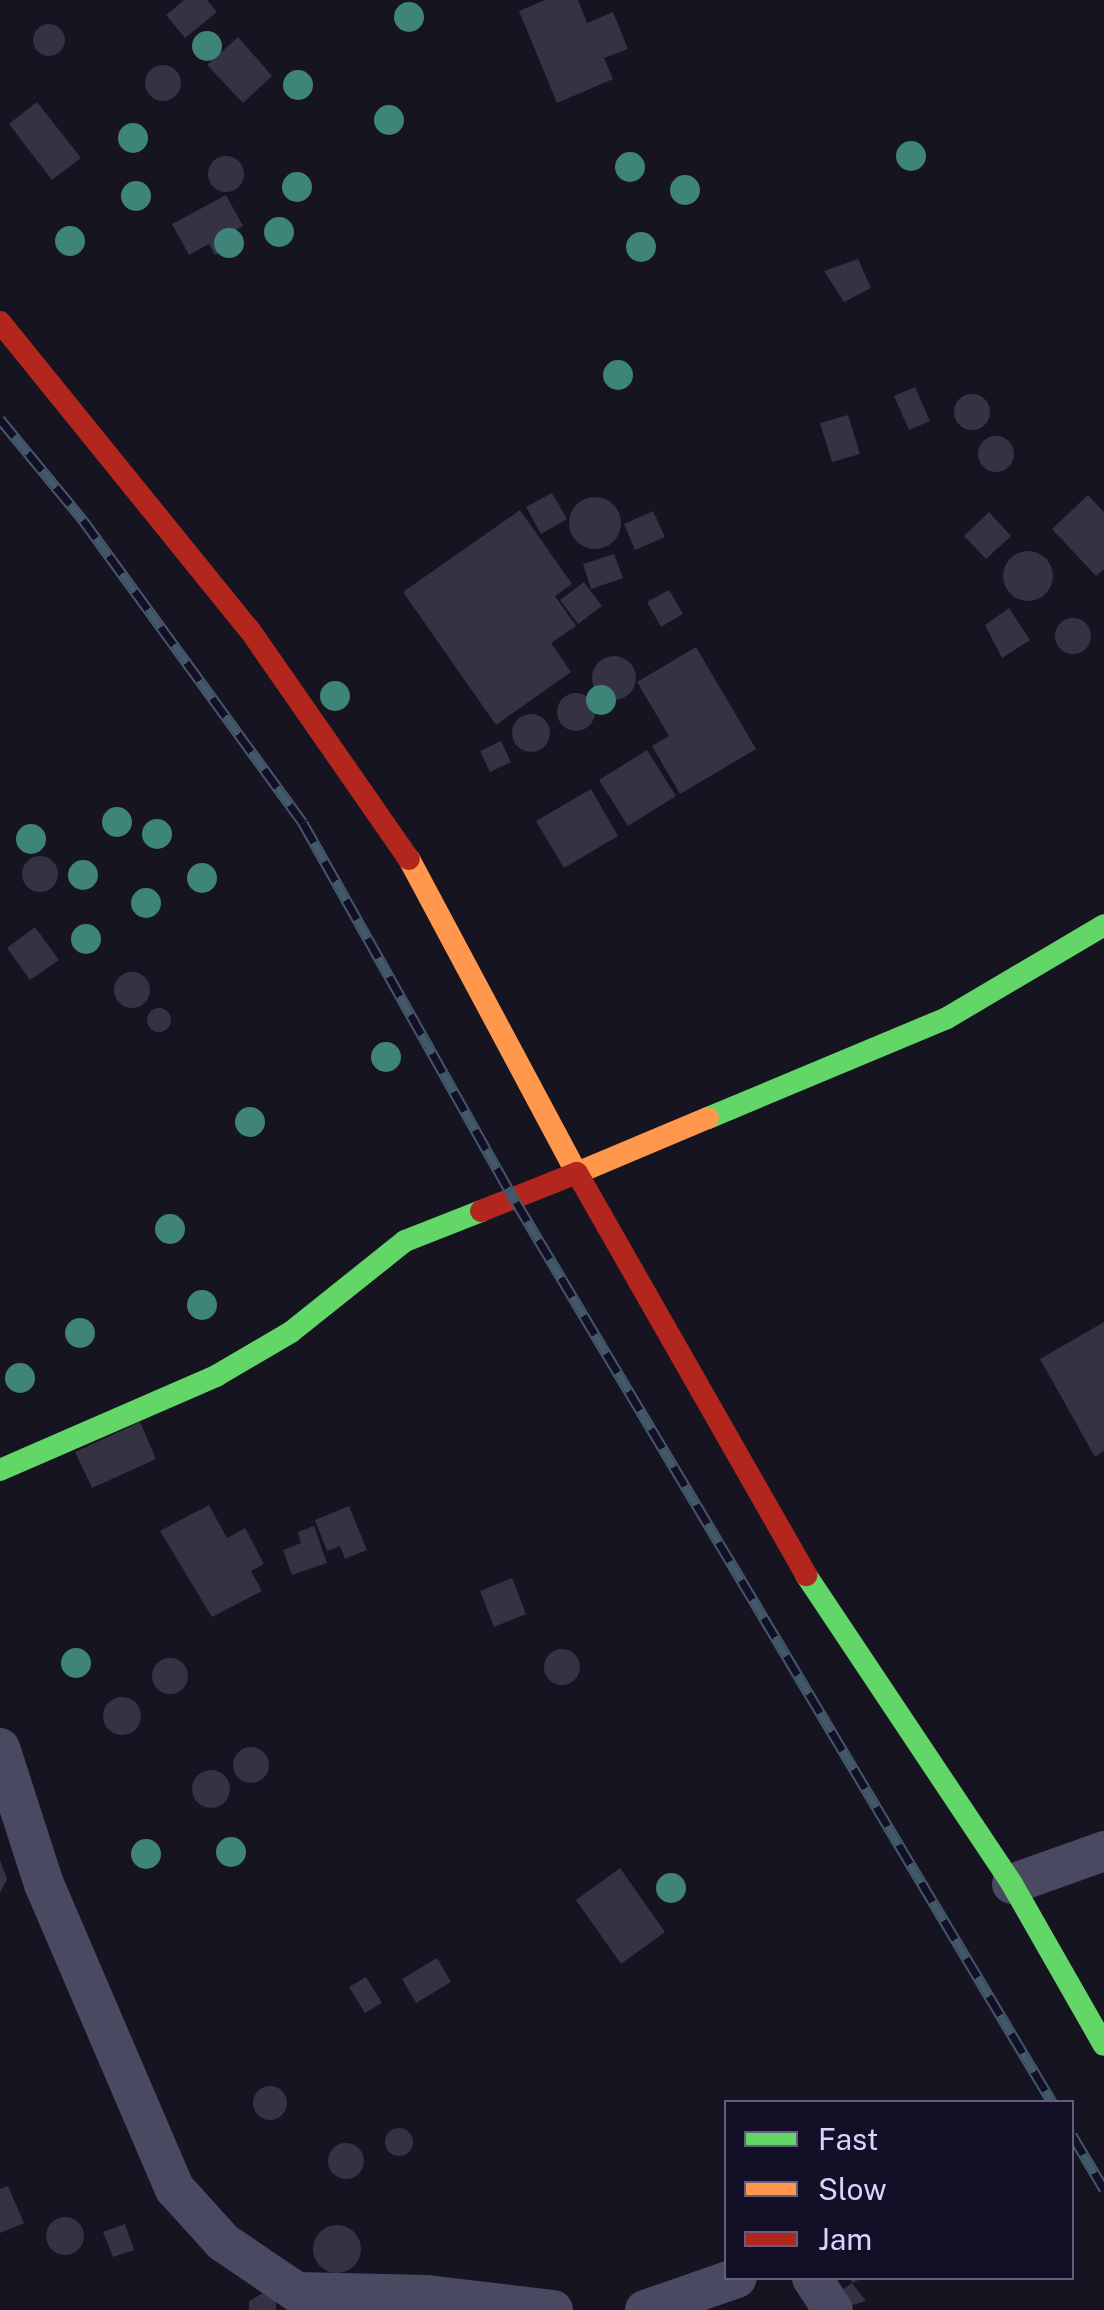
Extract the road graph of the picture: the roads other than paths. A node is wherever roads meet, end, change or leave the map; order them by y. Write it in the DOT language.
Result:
graph roads {
  1 [pos="0,322"];
  2 [pos="1104,925"];
  3 [pos="577,1173"];
  4 [pos="0,1470"];
  5 [pos="0,1748"];
  6 [pos="1104,1851"];
  7 [pos="1012,1884"];
  8 [pos="1104,2045"];
  9 [pos="731,2280"];
  10 [pos="813,2280"];
  11 [pos="310,2301"];
  12 [pos="552,2310"];
  13 [pos="645,2310"];
  14 [pos="834,2310"];
  1 -- 3 [label="street"];
  2 -- 3 [label="street"];
  3 -- 4 [label="street"];
  3 -- 7 [label="street"];
  5 -- 11 [label="street"];
  6 -- 7 [label="street"];
  7 -- 8 [label="street"];
  9 -- 13 [label="street"];
  10 -- 14 [label="street"];
  11 -- 12 [label="street"];
}
